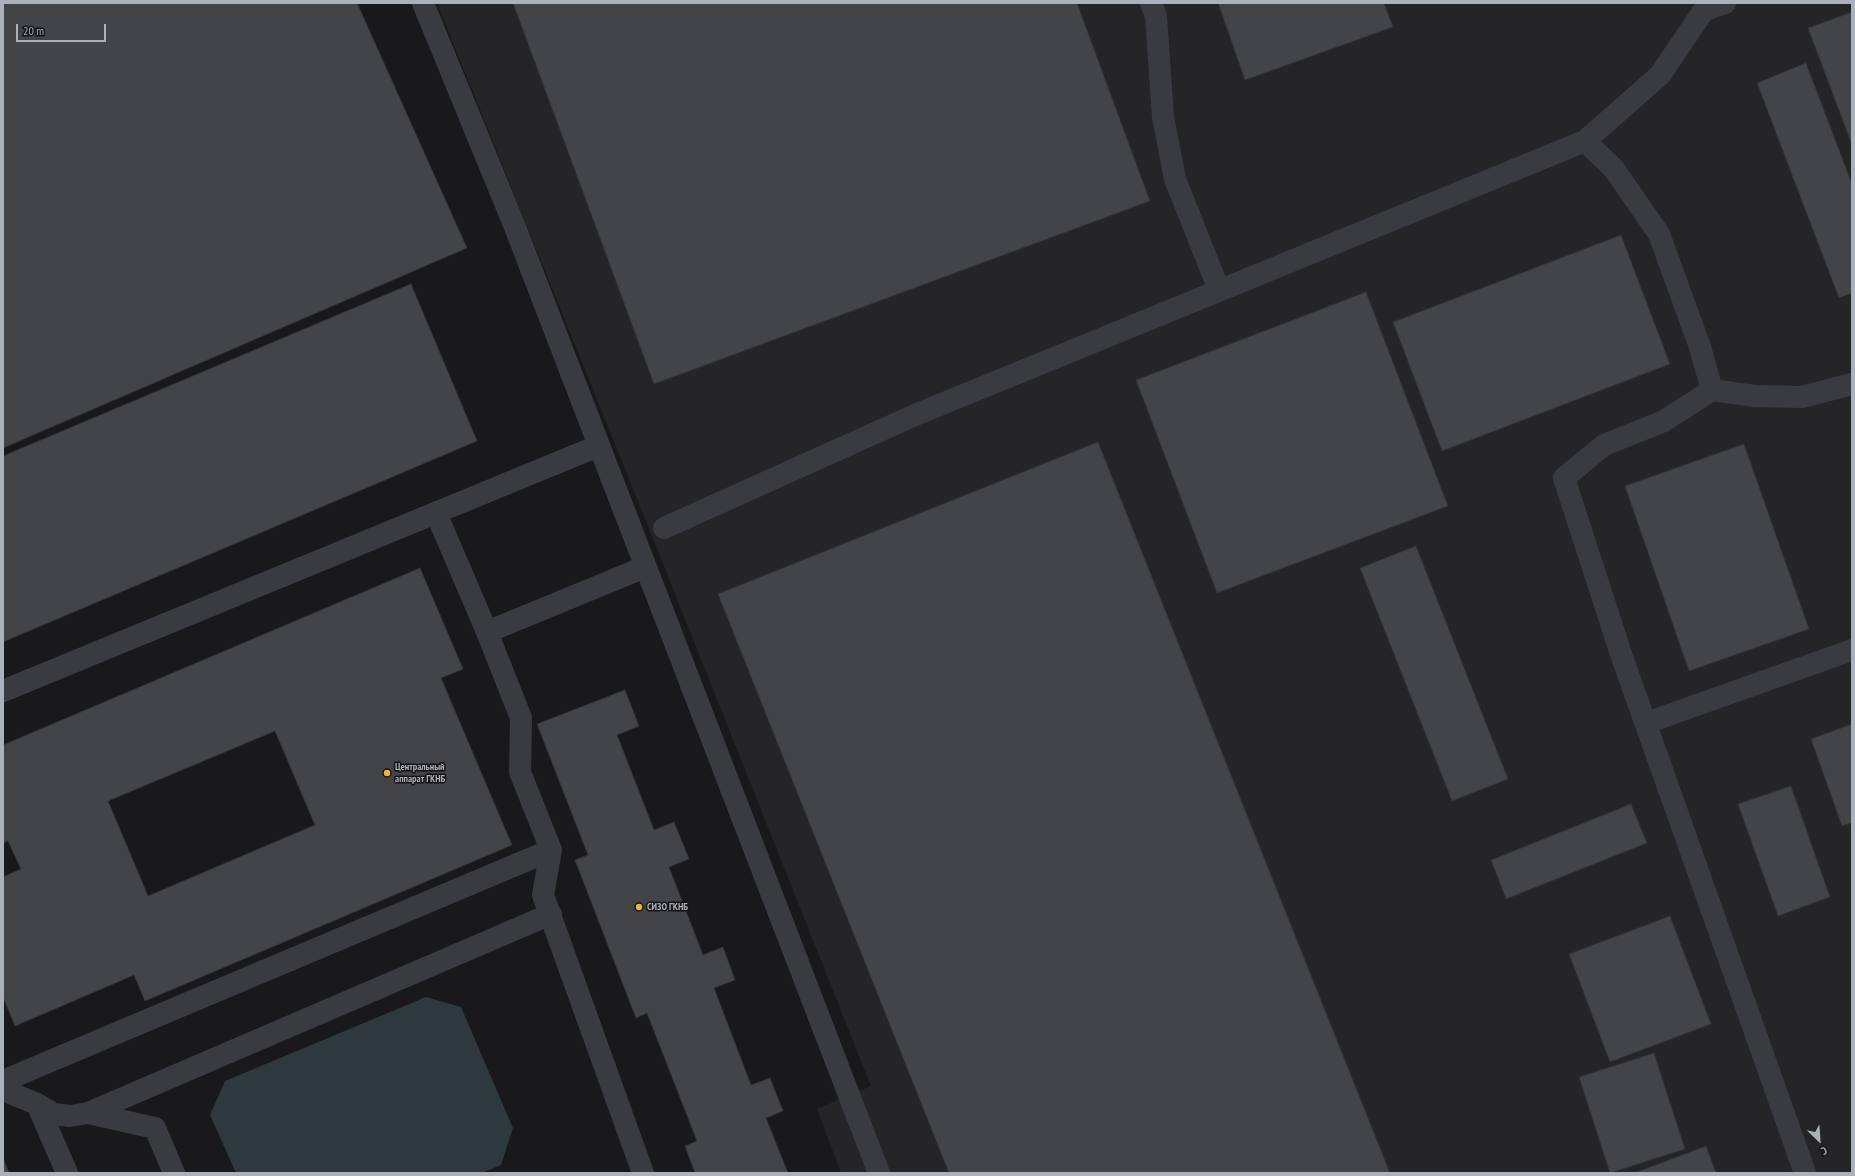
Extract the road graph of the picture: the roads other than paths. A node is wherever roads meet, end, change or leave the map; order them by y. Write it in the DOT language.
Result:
graph roads {
  1 [pos="423,3"];
  2 [pos="1151,3"];
  3 [pos="1725,3"];
  4 [pos="1585,141"];
  5 [pos="1219,290"];
  6 [pos="1852,384"];
  7 [pos="1712,390"];
  8 [pos="598,446"];
  9 [pos="436,513"];
  10 [pos="664,528"];
  11 [pos="645,567"];
  12 [pos="487,632"];
  13 [pos="1852,650"];
  14 [pos="3,691"];
  15 [pos="1646,723"];
  16 [pos="551,850"];
  17 [pos="551,914"];
  18 [pos="3,1081"];
  19 [pos="3,1090"];
  20 [pos="36,1104"];
  21 [pos="88,1114"];
  22 [pos="66,1173"];
  23 [pos="174,1173"];
  24 [pos="643,1173"];
  25 [pos="879,1173"];
  26 [pos="1805,1173"];
  1 -- 8 [label="lane"];
  2 -- 5 [label="lane"];
  3 -- 4 [label="lane"];
  4 -- 5 [label="lane"];
  4 -- 7 [label="lane"];
  5 -- 10 [label="lane"];
  6 -- 7 [label="lane"];
  7 -- 15 [label="lane"];
  8 -- 9 [label="lane"];
  8 -- 11 [label="lane"];
  9 -- 12 [label="lane"];
  9 -- 14 [label="lane"];
  11 -- 12 [label="lane"];
  11 -- 25 [label="lane"];
  12 -- 16 [label="lane"];
  13 -- 15 [label="lane"];
  15 -- 26 [label="lane"];
  16 -- 17 [label="lane"];
  16 -- 18 [label="lane"];
  17 -- 21 [label="lane"];
  17 -- 24 [label="lane"];
  19 -- 20 [label="lane"];
  20 -- 21 [label="lane"];
  20 -- 22 [label="lane"];
  21 -- 23 [label="lane"];
}
